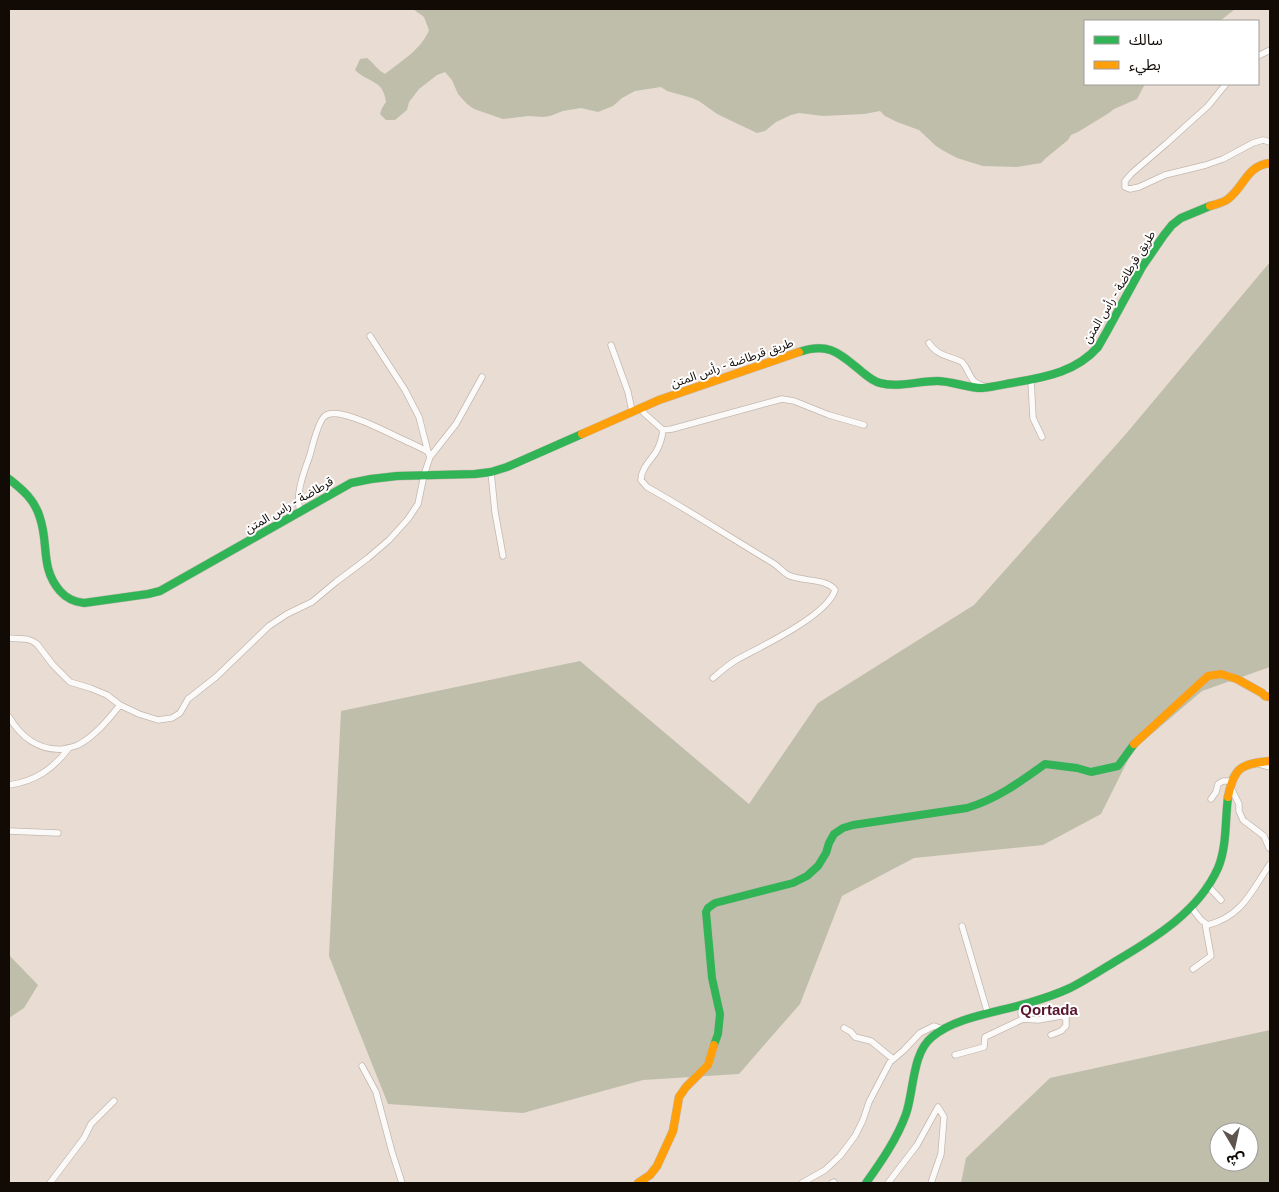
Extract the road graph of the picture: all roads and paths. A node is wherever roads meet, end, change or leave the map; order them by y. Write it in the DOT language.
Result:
graph roads {
  1 [pos="1225,85"];
  2 [pos="1270,142"];
  3 [pos="1270,163"];
  4 [pos="370,336"];
  5 [pos="929,344"];
  6 [pos="611,345"];
  7 [pos="482,377"];
  8 [pos="1031,380"];
  9 [pos="988,387"];
  10 [pos="659,400"];
  11 [pos="640,408"];
  12 [pos="632,411"];
  13 [pos="864,425"];
  14 [pos="663,430"];
  15 [pos="1042,437"];
  16 [pos="429,455"];
  17 [pos="491,472"];
  18 [pos="424,475"];
  19 [pos="9,479"];
  20 [pos="300,511"];
  21 [pos="503,556"];
  22 [pos="9,638"];
  23 [pos="25,638"];
  24 [pos="9,643"];
  25 [pos="713,678"];
  26 [pos="1270,698"];
  27 [pos="120,705"];
  28 [pos="9,717"];
  29 [pos="69,748"];
  30 [pos="1270,761"];
  31 [pos="1256,763"];
  32 [pos="1270,767"];
  33 [pos="1230,783"];
  34 [pos="9,785"];
  35 [pos="1211,799"];
  36 [pos="9,831"];
  37 [pos="58,833"];
  38 [pos="1269,848"];
  39 [pos="1270,864"];
  40 [pos="1207,885"];
  41 [pos="1221,900"];
  42 [pos="1190,907"];
  43 [pos="1205,923"];
  44 [pos="962,926"];
  45 [pos="1192,969"];
  46 [pos="1022,1005"];
  47 [pos="988,1014"];
  48 [pos="1023,1019"];
  49 [pos="844,1028"];
  50 [pos="943,1030"];
  51 [pos="1051,1035"];
  52 [pos="955,1055"];
  53 [pos="893,1059"];
  54 [pos="362,1066"];
  55 [pos="114,1101"];
  56 [pos="50,1183"];
  57 [pos="402,1183"];
  58 [pos="638,1183"];
  59 [pos="802,1183"];
  60 [pos="866,1183"];
  61 [pos="888,1183"];
  62 [pos="931,1183"];
  1 -- 2 [label="street"];
  3 -- 8 [label="main road, طريق قرطاضة - رأس المتن"];
  4 -- 16 [label="street"];
  5 -- 9 [label="street"];
  6 -- 12 [label="street"];
  7 -- 16 [label="street"];
  8 -- 9 [label="main road, طريق قرطاضة - رأس المتن"];
  8 -- 15 [label="street"];
  9 -- 10 [label="main road, طريق قرطاضة - رأس المتن"];
  10 -- 11 [label="main road, قرطاضة - راس المتن"];
  11 -- 12 [label="main road, قرطاضة - راس المتن"];
  11 -- 14 [label="street"];
  12 -- 17 [label="main road, قرطاضة - راس المتن"];
  13 -- 14 [label="street"];
  14 -- 25 [label="street"];
  16 -- 18 [label="street"];
  16 -- 20 [label="street"];
  17 -- 18 [label="main road, قرطاضة - راس المتن"];
  17 -- 21 [label="street"];
  18 -- 20 [label="main road, قرطاضة - راس المتن"];
  18 -- 27 [label="street"];
  19 -- 20 [label="main road, قرطاضة - راس المتن"];
  22 -- 23 [label="street"];
  23 -- 24 [label="street"];
  23 -- 27 [label="street"];
  26 -- 58 [label="main road"];
  27 -- 29 [label="street"];
  28 -- 29 [label="street"];
  29 -- 34 [label="street"];
  30 -- 31 [label="main road"];
  31 -- 32 [label="street"];
  31 -- 33 [label="main road"];
  33 -- 35 [label="street"];
  33 -- 38 [label="street"];
  33 -- 40 [label="main road"];
  36 -- 37 [label="street"];
  39 -- 43 [label="street"];
  40 -- 41 [label="street"];
  40 -- 42 [label="main road"];
  42 -- 43 [label="street"];
  42 -- 46 [label="main road"];
  43 -- 45 [label="street"];
  44 -- 47 [label="street"];
  46 -- 47 [label="main road"];
  46 -- 48 [label="street"];
  47 -- 50 [label="main road"];
  48 -- 51 [label="street"];
  48 -- 52 [label="street"];
  49 -- 53 [label="street"];
  50 -- 53 [label="street"];
  50 -- 60 [label="main road"];
  53 -- 59 [label="street"];
  54 -- 57 [label="street"];
  55 -- 56 [label="street"];
  61 -- 62 [label="street"];
}
